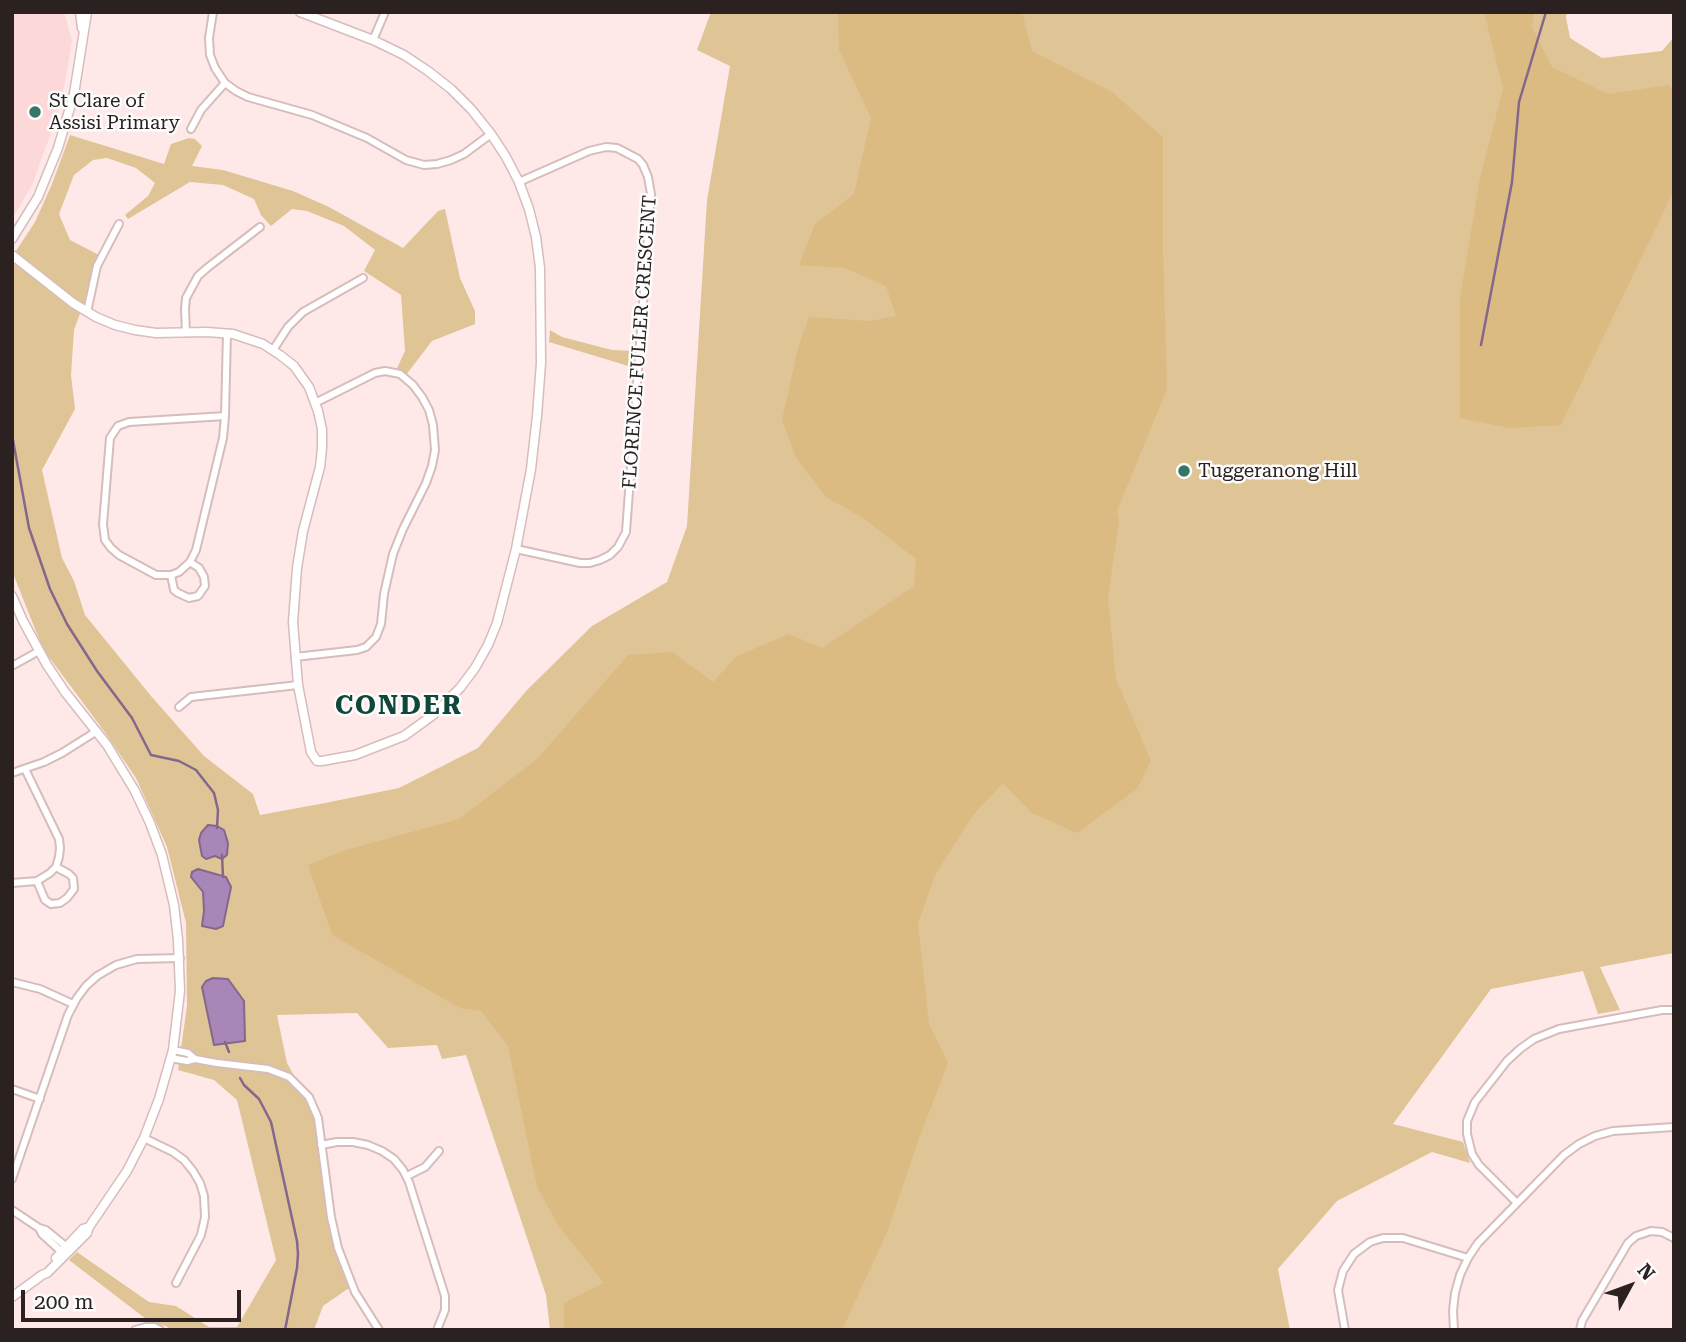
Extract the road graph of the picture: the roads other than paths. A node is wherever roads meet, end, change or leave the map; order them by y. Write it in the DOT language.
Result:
graph roads {
  1 [pos="80,12"];
  2 [pos="87,12"];
  3 [pos="213,12"];
  4 [pos="300,12"];
  5 [pos="386,12"];
  6 [pos="84,34"];
  7 [pos="373,40"];
  8 [pos="225,83"];
  9 [pos="191,129"];
  10 [pos="491,134"];
  11 [pos="519,182"];
  12 [pos="119,224"];
  13 [pos="260,227"];
  14 [pos="12,239"];
  15 [pos="12,255"];
  16 [pos="363,278"];
  17 [pos="87,312"];
  18 [pos="186,333"];
  19 [pos="227,333"];
  20 [pos="273,350"];
  21 [pos="316,403"];
  22 [pos="225,416"];
  23 [pos="516,550"];
  24 [pos="190,562"];
  25 [pos="171,575"];
  26 [pos="12,596"];
  27 [pos="39,651"];
  28 [pos="295,657"];
  29 [pos="12,666"];
  30 [pos="298,685"];
  31 [pos="179,707"];
  32 [pos="97,731"];
  33 [pos="25,769"];
  34 [pos="12,773"];
  35 [pos="56,867"];
  36 [pos="37,881"];
  37 [pos="12,883"];
  38 [pos="180,958"];
  39 [pos="12,982"];
  40 [pos="73,1004"];
  41 [pos="1674,1010"];
  42 [pos="172,1054"];
  43 [pos="12,1089"];
  44 [pos="40,1099"];
  45 [pos="1674,1127"];
  46 [pos="144,1138"];
  47 [pos="321,1145"];
  48 [pos="439,1151"];
  49 [pos="407,1177"];
  50 [pos="12,1179"];
  51 [pos="1517,1203"];
  52 [pos="12,1210"];
  53 [pos="1674,1238"];
  54 [pos="66,1251"];
  55 [pos="1468,1258"];
  56 [pos="176,1283"];
  57 [pos="12,1297"];
  58 [pos="135,1330"];
  59 [pos="160,1330"];
  60 [pos="379,1330"];
  61 [pos="437,1330"];
  62 [pos="1345,1330"];
  63 [pos="1454,1330"];
  64 [pos="1580,1330"];
  1 -- 6 [label="street"];
  2 -- 6 [label="street"];
  3 -- 8 [label="street"];
  4 -- 7 [label="street"];
  5 -- 7 [label="street"];
  6 -- 14 [label="street"];
  7 -- 10 [label="street"];
  8 -- 9 [label="street"];
  8 -- 10 [label="street"];
  10 -- 11 [label="street"];
  11 -- 23 [label="street"];
  11 -- 23 [label="street, FLORENCE FULLER CRESCENT"];
  12 -- 17 [label="street"];
  13 -- 18 [label="street"];
  15 -- 17 [label="street"];
  16 -- 20 [label="street"];
  17 -- 18 [label="street"];
  18 -- 19 [label="street"];
  19 -- 20 [label="street"];
  19 -- 22 [label="street"];
  20 -- 21 [label="street"];
  21 -- 28 [label="street"];
  21 -- 28 [label="street"];
  22 -- 24 [label="street"];
  22 -- 25 [label="street"];
  23 -- 30 [label="street"];
  24 -- 25 [label="street"];
  24 -- 25 [label="street"];
  26 -- 27 [label="street"];
  27 -- 29 [label="street"];
  27 -- 32 [label="street"];
  28 -- 30 [label="street"];
  30 -- 31 [label="street"];
  32 -- 33 [label="street"];
  32 -- 38 [label="street"];
  33 -- 34 [label="street"];
  33 -- 35 [label="street"];
  35 -- 36 [label="street"];
  35 -- 36 [label="street"];
  36 -- 37 [label="street"];
  38 -- 40 [label="street"];
  38 -- 42 [label="street"];
  39 -- 40 [label="street"];
  40 -- 44 [label="street"];
  41 -- 51 [label="street"];
  42 -- 46 [label="street"];
  42 -- 47 [label="street"];
  43 -- 44 [label="street"];
  44 -- 50 [label="street"];
  45 -- 51 [label="street"];
  46 -- 54 [label="street"];
  46 -- 56 [label="street"];
  47 -- 49 [label="street"];
  47 -- 60 [label="street"];
  48 -- 49 [label="street"];
  49 -- 61 [label="street"];
  51 -- 55 [label="street"];
  52 -- 54 [label="street"];
  53 -- 64 [label="street"];
  54 -- 57 [label="street"];
  55 -- 62 [label="street"];
  55 -- 63 [label="street"];
  58 -- 59 [label="street"];
}
